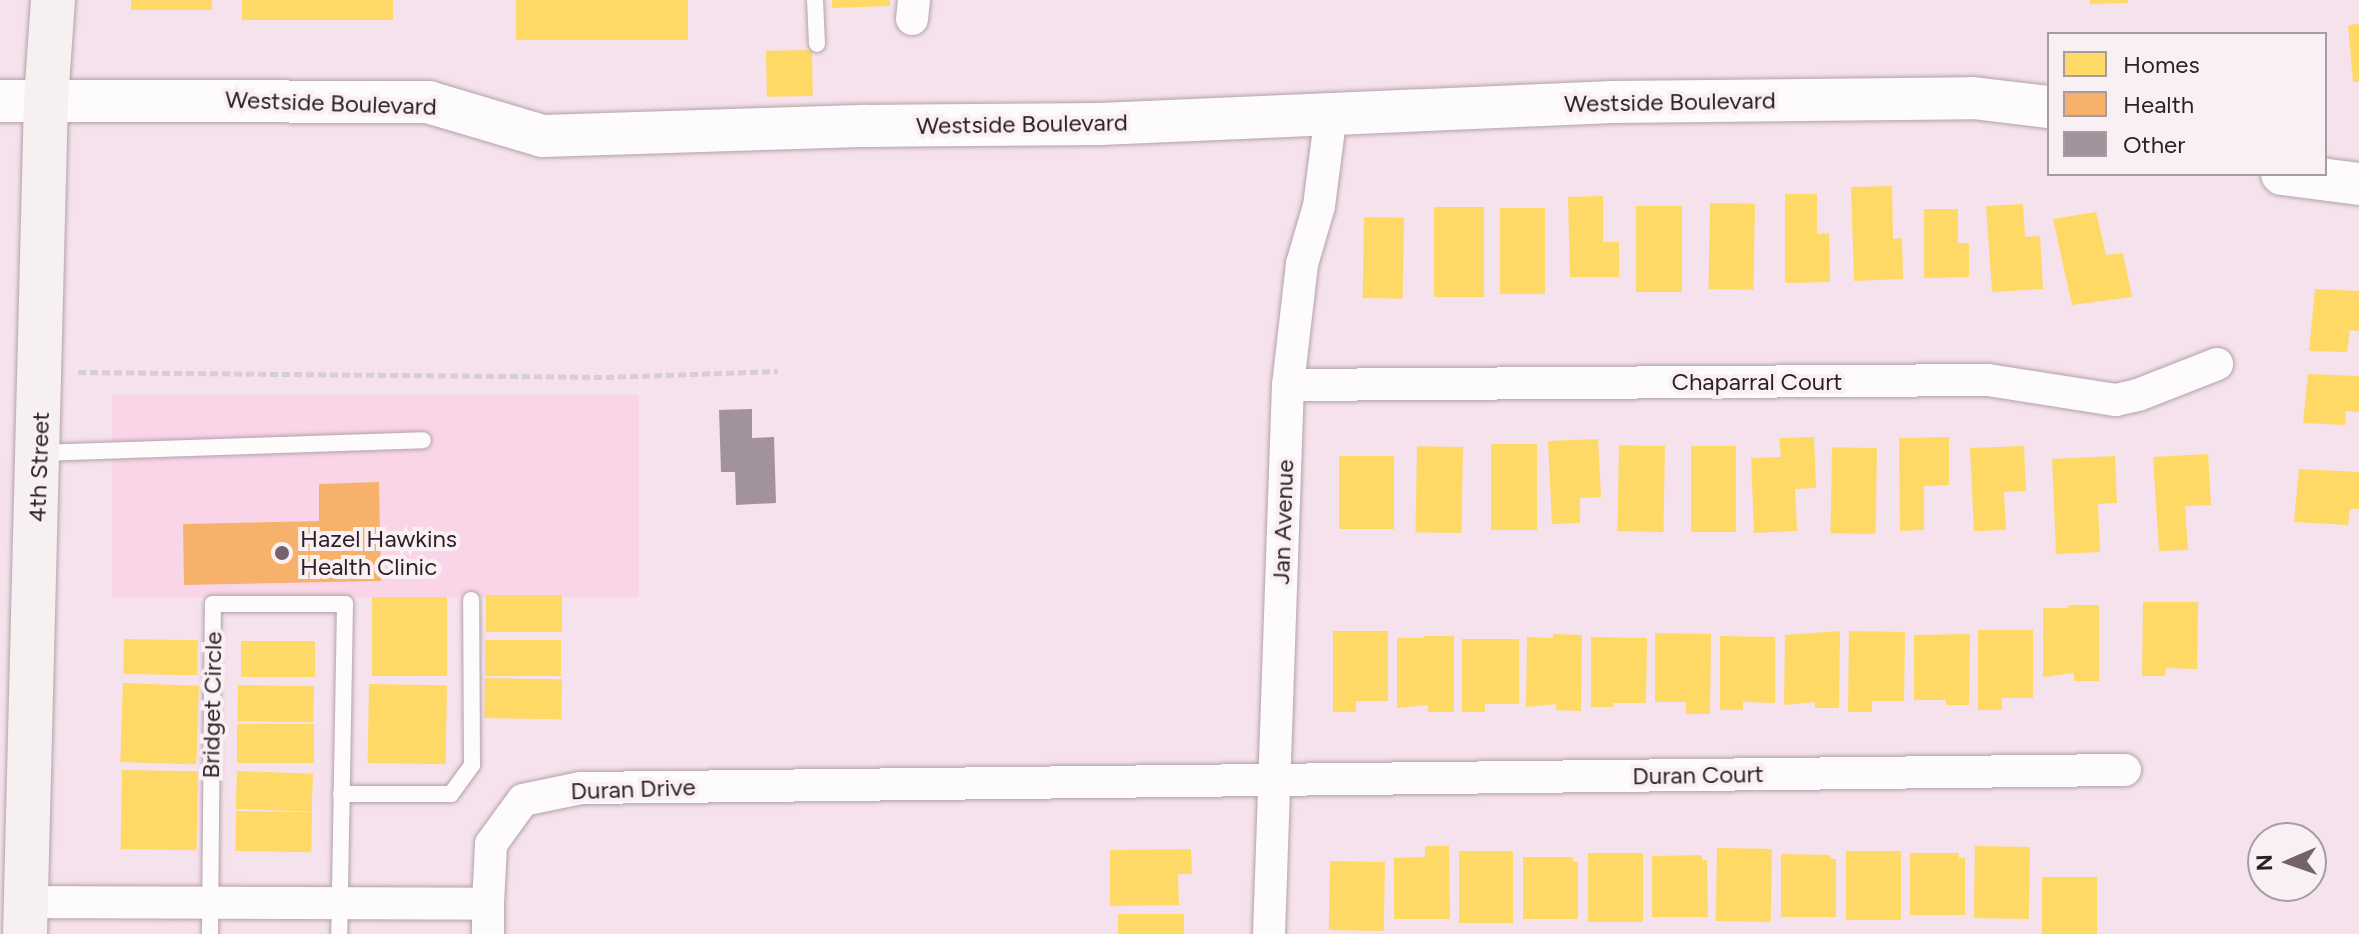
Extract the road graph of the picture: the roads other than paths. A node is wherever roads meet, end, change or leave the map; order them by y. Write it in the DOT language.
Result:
graph roads {
  1 [pos="53,0"];
  2 [pos="815,0"];
  3 [pos="817,44"];
  4 [pos="46,100"];
  5 [pos="0,101"];
  6 [pos="2047,107"];
  7 [pos="1331,113"];
  8 [pos="2297,176"];
  9 [pos="2359,184"];
  10 [pos="2217,364"];
  11 [pos="1288,385"];
  12 [pos="423,440"];
  13 [pos="39,453"];
  14 [pos="471,600"];
  15 [pos="2125,770"];
  16 [pos="1272,780"];
  17 [pos="341,794"];
  18 [pos="210,901"];
  19 [pos="25,918"];
  20 [pos="339,919"];
  21 [pos="488,919"];
  22 [pos="210,934"];
  23 [pos="1269,934"];
  1 -- 4 [label="main road, 4th Street"];
  2 -- 3 [label="lane"];
  4 -- 5 [label="street, Westside Boulevard"];
  4 -- 7 [label="street, Westside Boulevard"];
  4 -- 13 [label="main road, 4th Street"];
  6 -- 7 [label="street, Westside Boulevard"];
  7 -- 11 [label="street, Jan Avenue"];
  8 -- 9 [label="street"];
  10 -- 11 [label="street, Chaparral Court"];
  11 -- 16 [label="street, Jan Avenue"];
  12 -- 13 [label="lane"];
  13 -- 19 [label="main road, 4th Street"];
  14 -- 17 [label="lane"];
  15 -- 16 [label="street, Duran Court"];
  16 -- 21 [label="street, Duran Drive"];
  16 -- 23 [label="street, Jan Avenue"];
  17 -- 18 [label="lane, Bridget Circle"];
  17 -- 20 [label="lane, Bridget Circle"];
  18 -- 19 [label="street, Duran Drive"];
  18 -- 20 [label="street, Duran Drive"];
  18 -- 22 [label="lane"];
  20 -- 21 [label="street, Duran Drive"];
}
